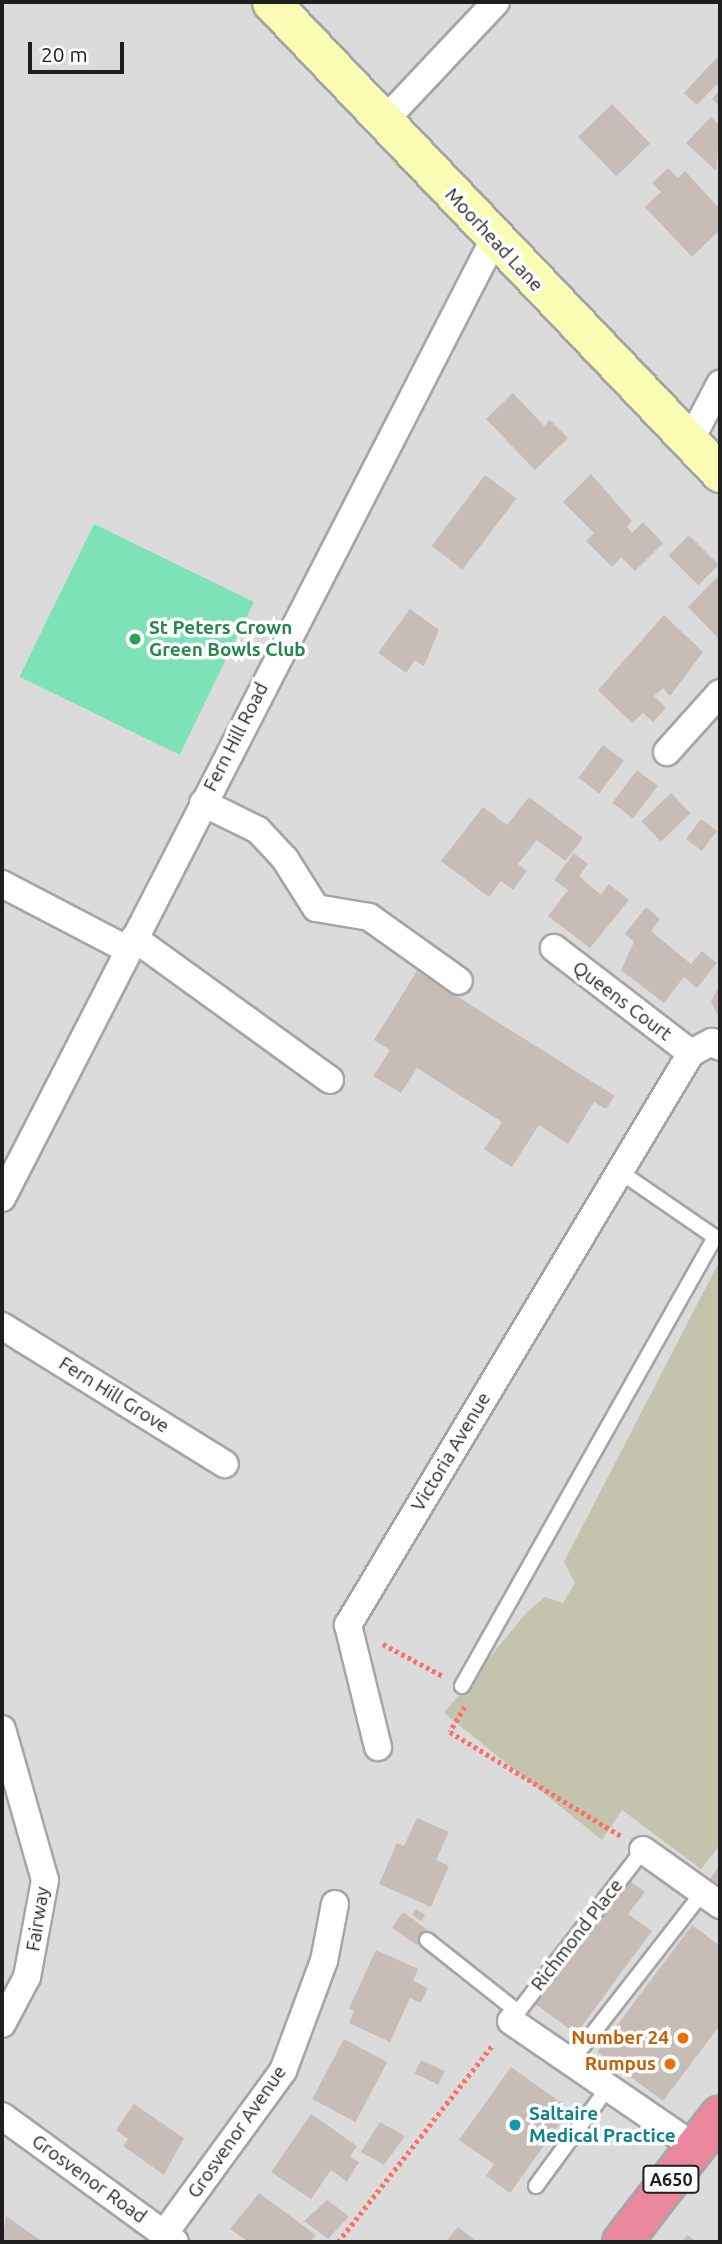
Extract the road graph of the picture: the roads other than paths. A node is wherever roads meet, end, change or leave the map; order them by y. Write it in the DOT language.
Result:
graph roads {
  1 [pos="271,2"];
  2 [pos="496,2"];
  3 [pos="383,121"];
  4 [pos="494,241"];
  5 [pos="720,384"];
  6 [pos="689,443"];
  7 [pos="720,473"];
  8 [pos="720,693"];
  9 [pos="667,752"];
  10 [pos="203,803"];
  11 [pos="2,884"];
  12 [pos="131,944"];
  13 [pos="554,948"];
  14 [pos="459,981"];
  15 [pos="708,1047"];
  16 [pos="330,1080"];
  17 [pos="619,1171"];
  18 [pos="6,1181"];
  19 [pos="2,1326"];
  20 [pos="225,1464"];
  21 [pos="461,1686"];
  22 [pos="2,1729"];
  23 [pos="378,1747"];
  24 [pos="643,1850"];
  25 [pos="711,1898"];
  26 [pos="335,1904"];
  27 [pos="427,1940"];
  28 [pos="514,2016"];
  29 [pos="2,2024"];
  30 [pos="569,2064"];
  31 [pos="607,2089"];
  32 [pos="720,2115"];
  33 [pos="2,2116"];
  34 [pos="695,2147"];
  35 [pos="536,2186"];
  36 [pos="169,2238"];
  37 [pos="622,2242"];
  1 -- 3 [label="street, Moorhead Lane"];
  2 -- 3 [label="street"];
  3 -- 4 [label="street, Moorhead Lane"];
  4 -- 6 [label="street, Moorhead Lane"];
  4 -- 10 [label="street, Fern Hill Road"];
  5 -- 6 [label="street"];
  6 -- 7 [label="street, Moorhead Lane"];
  8 -- 9 [label="street"];
  10 -- 12 [label="street, Fern Hill Road"];
  10 -- 14 [label="street"];
  11 -- 12 [label="street"];
  12 -- 16 [label="street"];
  12 -- 18 [label="street, Fern Hill Road"];
  13 -- 15 [label="street, Queens Court"];
  15 -- 17 [label="street, Victoria Avenue"];
  17 -- 21 [label="lane"];
  17 -- 23 [label="street, Victoria Avenue"];
  19 -- 20 [label="street, Fern Hill Grove"];
  22 -- 29 [label="street, Fairway"];
  24 -- 25 [label="street"];
  24 -- 28 [label="lane, Richmond Place"];
  25 -- 30 [label="lane"];
  26 -- 36 [label="street, Grosvenor Avenue"];
  27 -- 28 [label="lane"];
  28 -- 30 [label="street"];
  30 -- 31 [label="street"];
  31 -- 34 [label="street"];
  31 -- 35 [label="lane"];
  32 -- 34 [label="highway, A650"];
  33 -- 36 [label="street, Grosvenor Road"];
  34 -- 37 [label="highway, A650"];
}
